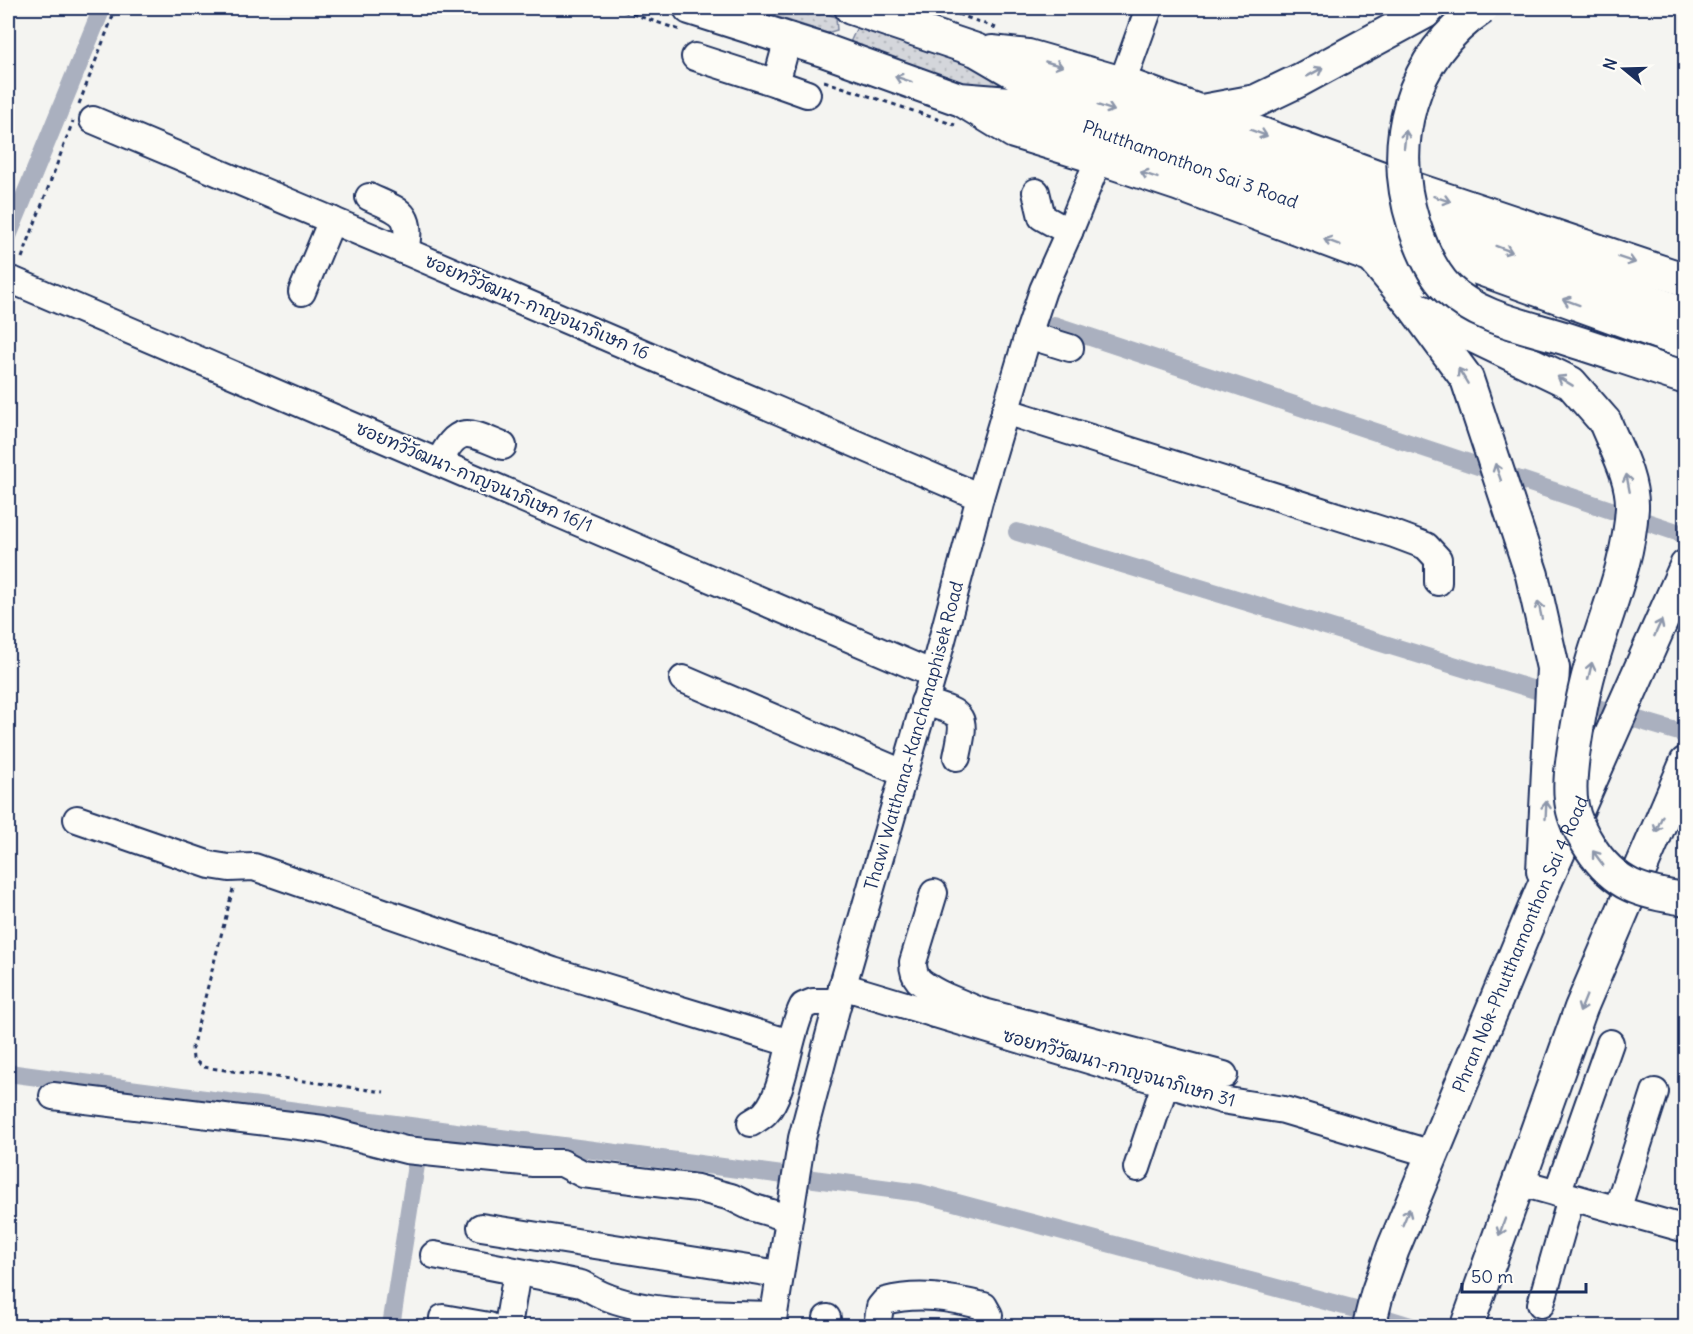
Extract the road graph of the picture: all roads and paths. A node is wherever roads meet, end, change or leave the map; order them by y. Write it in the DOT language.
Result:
graph roads {
  1 [pos="116,8"];
  2 [pos="615,8"];
  3 [pos="842,8"];
  4 [pos="851,8"];
  5 [pos="1149,8"];
  6 [pos="1433,8"];
  7 [pos="1482,8"];
  8 [pos="686,19"];
  9 [pos="788,39"];
  10 [pos="976,50"];
  11 [pos="695,57"];
  12 [pos="815,74"];
  13 [pos="776,83"];
  14 [pos="1122,83"];
  15 [pos="1201,111"];
  16 [pos="958,112"];
  17 [pos="93,120"];
  18 [pos="1099,158"];
  19 [pos="1036,192"];
  20 [pos="369,197"];
  21 [pos="1324,199"];
  22 [pos="332,220"];
  23 [pos="1069,232"];
  24 [pos="405,251"];
  25 [pos="1375,259"];
  26 [pos="18,270"];
  27 [pos="1686,280"];
  28 [pos="302,292"];
  29 [pos="1414,307"];
  30 [pos="1686,314"];
  31 [pos="1028,335"];
  32 [pos="1686,343"];
  33 [pos="1070,348"];
  34 [pos="1686,360"];
  35 [pos="1686,378"];
  36 [pos="1005,411"];
  37 [pos="503,447"];
  38 [pos="439,462"];
  39 [pos="980,497"];
  40 [pos="1684,569"];
  41 [pos="1438,582"];
  42 [pos="933,674"];
  43 [pos="683,679"];
  44 [pos="924,702"];
  45 [pos="957,757"];
  46 [pos="1684,766"];
  47 [pos="903,773"];
  48 [pos="77,819"];
  49 [pos="238,867"];
  50 [pos="1542,890"];
  51 [pos="934,893"];
  52 [pos="1686,899"];
  53 [pos="840,994"];
  54 [pos="938,1005"];
  55 [pos="790,1043"];
  56 [pos="1610,1043"];
  57 [pos="1224,1075"];
  58 [pos="1165,1084"];
  59 [pos="384,1092"];
  60 [pos="1655,1092"];
  61 [pos="53,1096"];
  62 [pos="751,1123"];
  63 [pos="1432,1154"];
  64 [pos="1137,1168"];
  65 [pos="1518,1182"];
  66 [pos="1564,1196"];
  67 [pos="790,1208"];
  68 [pos="1617,1210"];
  69 [pos="481,1227"];
  70 [pos="1686,1229"];
  71 [pos="434,1255"];
  72 [pos="518,1272"];
  73 [pos="779,1274"];
  74 [pos="1541,1304"];
  75 [pos="443,1318"];
  76 [pos="772,1321"];
  77 [pos="489,1326"];
  78 [pos="508,1326"];
  79 [pos="877,1326"];
  80 [pos="986,1326"];
  81 [pos="1369,1326"];
  82 [pos="1467,1326"];
  1 -- 26 [label="path"];
  2 -- 8 [label="path"];
  3 -- 12 [label="main road"];
  4 -- 10 [label="main road, Phutthamonthon Sai 3 Road"];
  5 -- 14 [label="street"];
  15 -- 6 [label="main road, one-way"];
  35 -- 7 [label="main road, one-way, bridge"];
  8 -- 9 [label="main road, Phutthamonthon Sai 3 Road"];
  9 -- 12 [label="main road, Phutthamonthon Sai 3 Road"];
  9 -- 13 [label="street"];
  10 -- 14 [label="main road, one-way"];
  10 -- 21 [label="main road, Phutthamonthon Sai 3 Road, one-way"];
  11 -- 13 [label="street"];
  12 -- 13 [label="street"];
  16 -- 12 [label="main road, Phutthamonthon Sai 3 Road, one-way"];
  12 -- 16 [label="path"];
  14 -- 15 [label="main road"];
  15 -- 27 [label="main road, one-way"];
  16 -- 18 [label="main road"];
  16 -- 21 [label="main road, Phutthamonthon Sai 3 Road"];
  17 -- 22 [label="street, ซอยทวีวัฒนา-กาญจนาภิเษก 16"];
  18 -- 23 [label="street, Thawi Watthana-Kanchanaphisek Road"];
  25 -- 18 [label="main road, one-way"];
  19 -- 23 [label="street"];
  20 -- 24 [label="street"];
  21 -- 30 [label="main road, Phutthamonthon Sai 3 Road, one-way"];
  32 -- 21 [label="main road, Phutthamonthon Sai 3 Road, one-way"];
  22 -- 24 [label="street, ซอยทวีวัฒนา-กาญจนาภิเษก 16"];
  22 -- 28 [label="street"];
  23 -- 31 [label="street, Thawi Watthana-Kanchanaphisek Road"];
  24 -- 39 [label="street, ซอยทวีวัฒนา-กาญจนาภิเษก 16"];
  25 -- 29 [label="main road"];
  25 -- 34 [label="main road"];
  26 -- 38 [label="street, ซอยทวีวัฒนา-กาญจนาภิเษก 16/1"];
  50 -- 29 [label="main road, one-way"];
  52 -- 29 [label="main road, one-way, bridge"];
  31 -- 33 [label="street"];
  31 -- 36 [label="street, Thawi Watthana-Kanchanaphisek Road"];
  36 -- 39 [label="street, Thawi Watthana-Kanchanaphisek Road"];
  36 -- 41 [label="street"];
  37 -- 38 [label="street"];
  38 -- 42 [label="street, ซอยทวีวัฒนา-กาญจนาภิเษก 16/1"];
  39 -- 42 [label="street, Thawi Watthana-Kanchanaphisek Road"];
  50 -- 40 [label="main road, Phran Nok-Phutthamonthon Sai 4 Road, one-way"];
  42 -- 44 [label="street, Thawi Watthana-Kanchanaphisek Road"];
  43 -- 47 [label="street"];
  44 -- 45 [label="street"];
  44 -- 47 [label="street, Thawi Watthana-Kanchanaphisek Road"];
  46 -- 65 [label="main road, one-way"];
  47 -- 53 [label="street, Thawi Watthana-Kanchanaphisek Road"];
  48 -- 49 [label="street"];
  49 -- 55 [label="street"];
  49 -- 59 [label="path"];
  50 -- 63 [label="main road, Phran Nok-Phutthamonthon Sai 4 Road"];
  51 -- 54 [label="street"];
  53 -- 54 [label="street, ซอยทวีวัฒนา-กาญจนาภิเษก 31"];
  53 -- 55 [label="street"];
  53 -- 67 [label="street, Thawi Watthana-Kanchanaphisek Road"];
  54 -- 57 [label="street"];
  54 -- 58 [label="street, ซอยทวีวัฒนา-กาญจนาภิเษก 31"];
  55 -- 62 [label="street"];
  56 -- 66 [label="street"];
  58 -- 63 [label="street, ซอยทวีวัฒนา-กาญจนาภิเษก 31"];
  58 -- 64 [label="street"];
  60 -- 68 [label="street"];
  61 -- 67 [label="street"];
  81 -- 63 [label="main road, Phran Nok-Phutthamonthon Sai 4 Road, one-way"];
  65 -- 66 [label="street"];
  65 -- 82 [label="main road, one-way"];
  66 -- 68 [label="street"];
  66 -- 74 [label="street"];
  67 -- 73 [label="street, Thawi Watthana-Kanchanaphisek Road"];
  68 -- 70 [label="street"];
  69 -- 73 [label="street"];
  71 -- 72 [label="street"];
  72 -- 76 [label="street"];
  72 -- 78 [label="street"];
  73 -- 76 [label="street, Thawi Watthana-Kanchanaphisek Road"];
  75 -- 77 [label="street"];
  79 -- 80 [label="street"];
}
